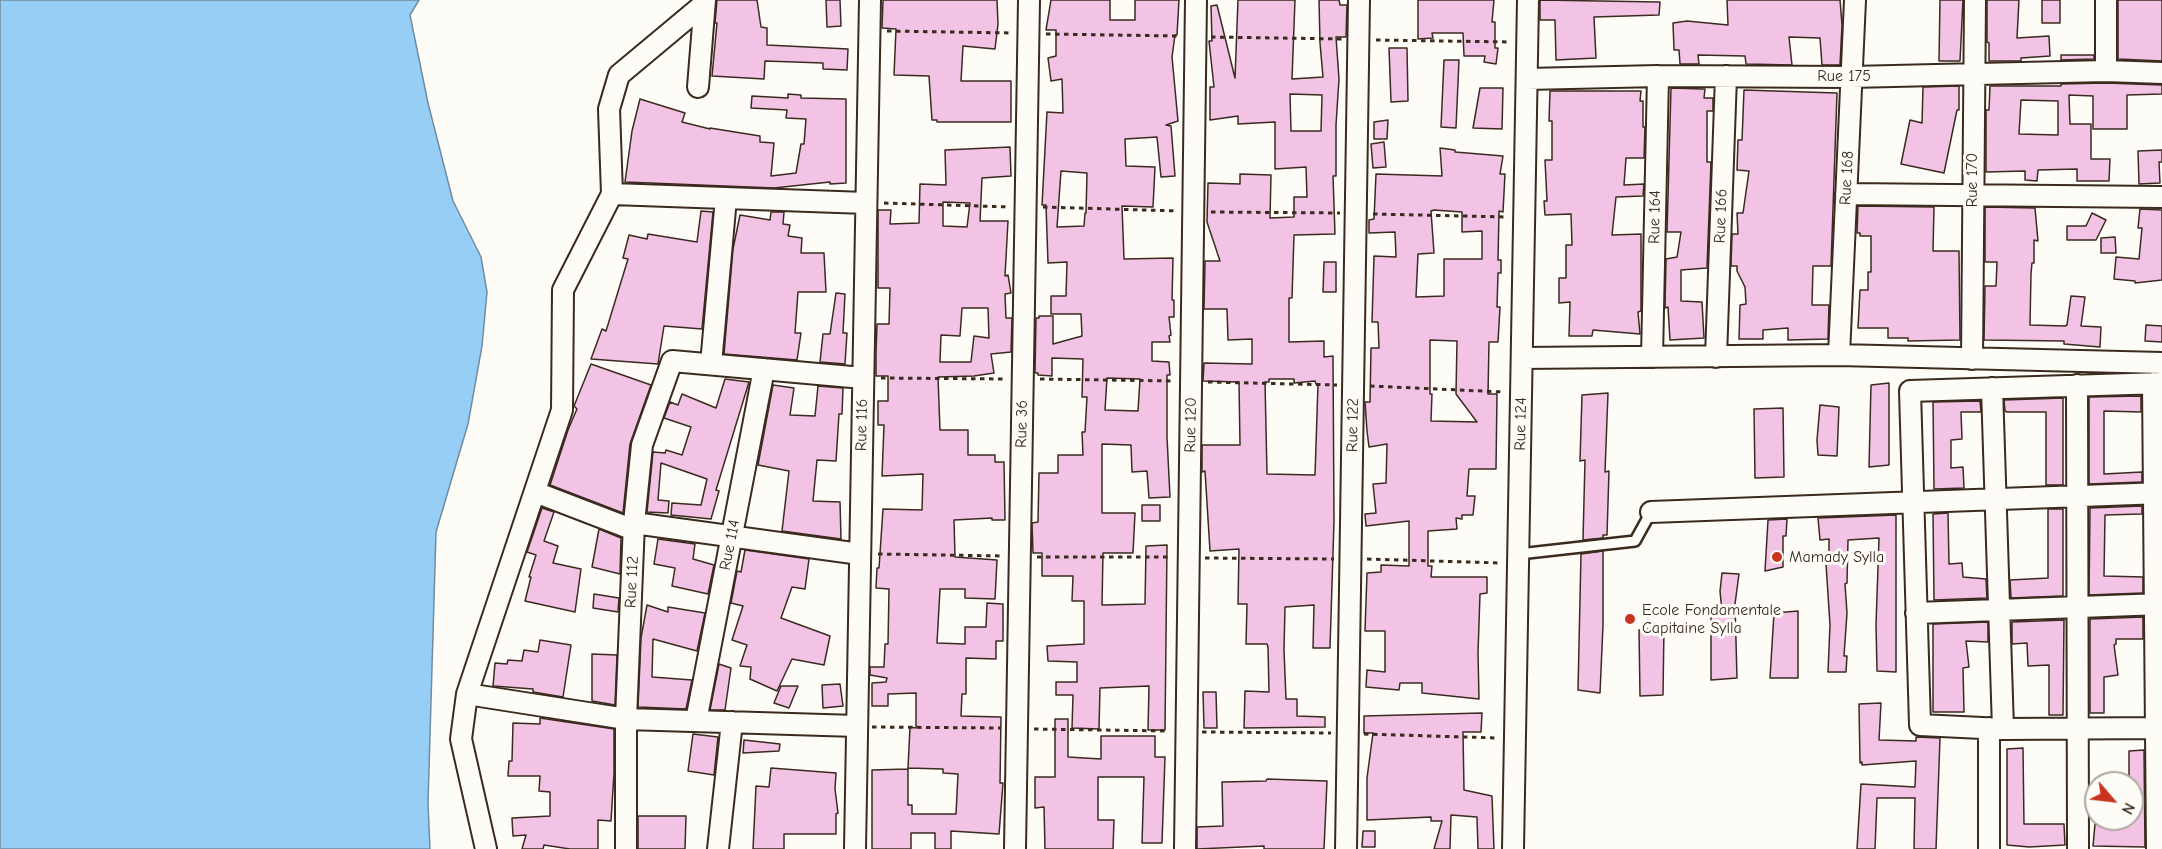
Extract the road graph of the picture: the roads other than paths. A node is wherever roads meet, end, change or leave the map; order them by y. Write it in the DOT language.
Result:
graph roads {
  1 [pos="870,0"];
  2 [pos="1029,0"];
  3 [pos="1196,0"];
  4 [pos="1359,0"];
  5 [pos="1528,0"];
  6 [pos="1855,0"];
  7 [pos="1975,0"];
  8 [pos="2106,0"];
  9 [pos="704,2"];
  10 [pos="2106,71"];
  11 [pos="2162,73"];
  12 [pos="1973,74"];
  13 [pos="1658,76"];
  14 [pos="1726,76"];
  15 [pos="1851,77"];
  16 [pos="1527,79"];
  17 [pos="698,87"];
  18 [pos="612,194"];
  19 [pos="1846,194"];
  20 [pos="1972,195"];
  21 [pos="2162,197"];
  22 [pos="726,198"];
  23 [pos="866,203"];
  24 [pos="1839,355"];
  25 [pos="1652,357"];
  26 [pos="1716,357"];
  27 [pos="1522,358"];
  28 [pos="1972,359"];
  29 [pos="2162,363"];
  30 [pos="711,364"];
  31 [pos="764,369"];
  32 [pos="863,378"];
  33 [pos="2158,383"];
  34 [pos="2077,386"];
  35 [pos="1992,388"];
  36 [pos="535,492"];
  37 [pos="2158,494"];
  38 [pos="2077,497"];
  39 [pos="1995,499"];
  40 [pos="1913,502"];
  41 [pos="1652,512"];
  42 [pos="634,526"];
  43 [pos="732,536"];
  44 [pos="860,554"];
  45 [pos="1519,554"];
  46 [pos="2159,605"];
  47 [pos="2078,608"];
  48 [pos="1999,610"];
  49 [pos="1916,613"];
  50 [pos="467,694"];
  51 [pos="626,719"];
  52 [pos="696,721"];
  53 [pos="732,722"];
  54 [pos="857,726"];
  55 [pos="2078,727"];
  56 [pos="1996,728"];
  57 [pos="2160,728"];
  58 [pos="486,849"];
  59 [pos="626,849"];
  60 [pos="718,849"];
  61 [pos="855,849"];
  62 [pos="1016,849"];
  63 [pos="1185,849"];
  64 [pos="1346,849"];
  65 [pos="1513,849"];
  66 [pos="1989,849"];
  67 [pos="2078,849"];
  68 [pos="2157,849"];
  1 -- 23 [label="street, Rue 116"];
  2 -- 62 [label="street, Rue 36"];
  3 -- 63 [label="street, Rue 120"];
  4 -- 64 [label="street, Rue 122"];
  5 -- 16 [label="street, Rue 124"];
  6 -- 15 [label="street, Rue 168"];
  7 -- 12 [label="street, Rue 170"];
  8 -- 10 [label="street"];
  9 -- 17 [label="street"];
  9 -- 18 [label="street"];
  10 -- 11 [label="street, Rue 175"];
  10 -- 12 [label="street, Rue 175"];
  12 -- 15 [label="street, Rue 175"];
  12 -- 20 [label="street, Rue 170"];
  13 -- 14 [label="street, Rue 175"];
  13 -- 16 [label="street, Rue 175"];
  13 -- 25 [label="street, Rue 164"];
  14 -- 15 [label="street, Rue 175"];
  14 -- 26 [label="street, Rue 166"];
  15 -- 19 [label="street, Rue 168"];
  16 -- 27 [label="street, Rue 124"];
  18 -- 22 [label="street"];
  18 -- 36 [label="street"];
  19 -- 20 [label="street"];
  19 -- 24 [label="street, Rue 168"];
  20 -- 21 [label="street"];
  20 -- 28 [label="street, Rue 170"];
  22 -- 23 [label="street"];
  22 -- 30 [label="street"];
  23 -- 32 [label="street, Rue 116"];
  24 -- 26 [label="street"];
  24 -- 28 [label="street"];
  25 -- 26 [label="street"];
  25 -- 27 [label="street"];
  27 -- 45 [label="street, Rue 124"];
  28 -- 29 [label="street"];
  30 -- 31 [label="street, Rue 112"];
  30 -- 42 [label="street, Rue 112"];
  31 -- 32 [label="street, Rue 112"];
  31 -- 43 [label="street, Rue 114"];
  32 -- 44 [label="street, Rue 116"];
  33 -- 34 [label="street"];
  33 -- 37 [label="street"];
  34 -- 35 [label="street"];
  34 -- 38 [label="street"];
  35 -- 39 [label="street"];
  35 -- 40 [label="street"];
  36 -- 42 [label="street"];
  36 -- 50 [label="street"];
  37 -- 38 [label="street"];
  37 -- 46 [label="street"];
  38 -- 39 [label="street"];
  38 -- 47 [label="street"];
  39 -- 40 [label="street"];
  39 -- 48 [label="street"];
  40 -- 41 [label="street"];
  40 -- 49 [label="street"];
  41 -- 45 [label="lane"];
  42 -- 43 [label="street"];
  42 -- 51 [label="street, Rue 112"];
  43 -- 44 [label="street"];
  43 -- 52 [label="street, Rue 114"];
  44 -- 54 [label="street, Rue 116"];
  45 -- 65 [label="street, Rue 124"];
  46 -- 47 [label="street"];
  46 -- 57 [label="street"];
  47 -- 48 [label="street"];
  47 -- 55 [label="street"];
  48 -- 49 [label="street"];
  48 -- 56 [label="street"];
  49 -- 56 [label="street"];
  50 -- 51 [label="street"];
  50 -- 58 [label="street"];
  51 -- 52 [label="street"];
  51 -- 59 [label="street, Rue 112"];
  52 -- 53 [label="street"];
  53 -- 54 [label="street"];
  53 -- 60 [label="street"];
  54 -- 61 [label="street, Rue 116"];
  55 -- 56 [label="street"];
  55 -- 57 [label="street"];
  55 -- 67 [label="street"];
  56 -- 66 [label="street"];
  57 -- 68 [label="street"];
}
